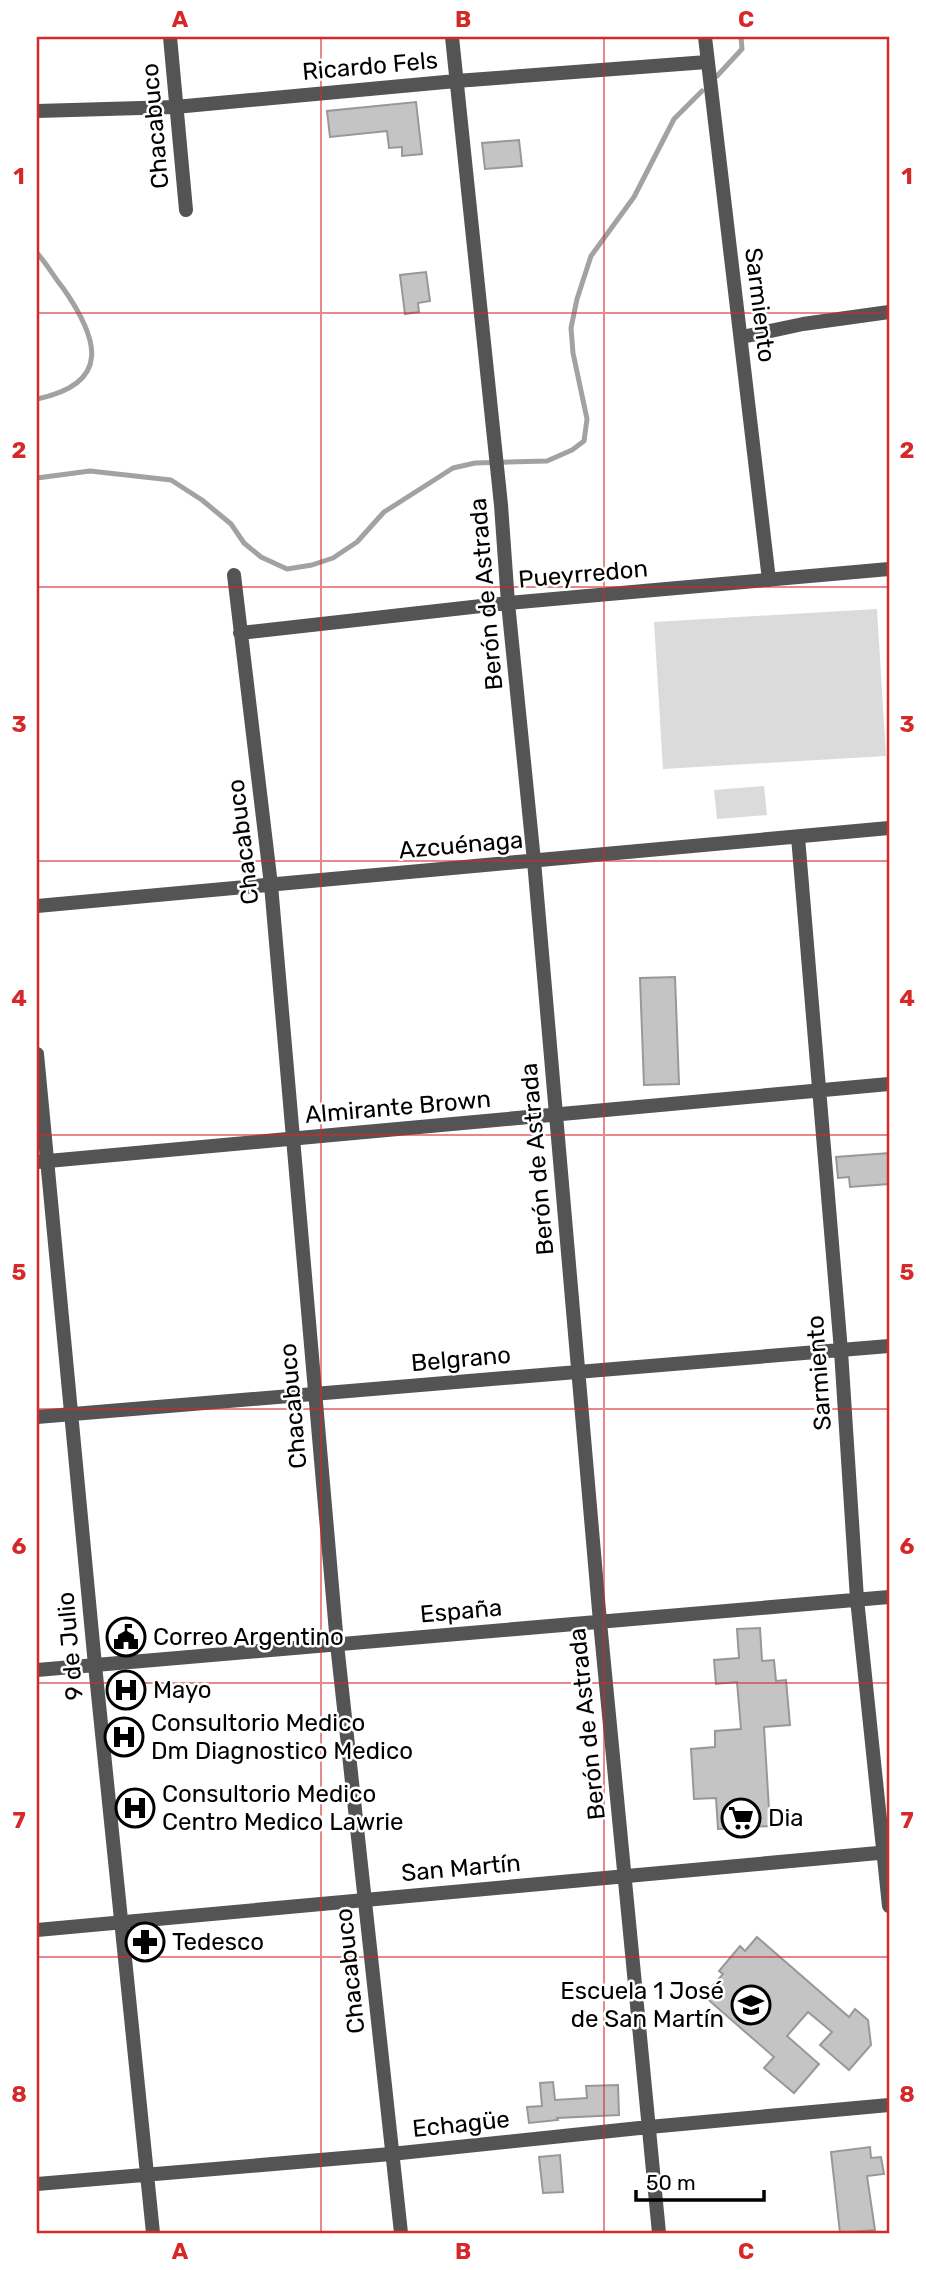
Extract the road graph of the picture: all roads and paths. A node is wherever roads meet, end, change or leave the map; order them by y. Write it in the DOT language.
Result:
graph roads {
  1 [pos="170,37"];
  2 [pos="452,37"];
  3 [pos="705,37"];
  4 [pos="707,62"];
  5 [pos="456,81"];
  6 [pos="175,107"];
  7 [pos="37,111"];
  8 [pos="186,210"];
  9 [pos="889,312"];
  10 [pos="742,337"];
  11 [pos="889,569"];
  12 [pos="234,575"];
  13 [pos="769,580"];
  14 [pos="508,603"];
  15 [pos="240,633"];
  16 [pos="889,828"];
  17 [pos="798,837"];
  18 [pos="534,861"];
  19 [pos="271,885"];
  20 [pos="37,906"];
  21 [pos="37,1054"];
  22 [pos="889,1084"];
  23 [pos="818,1092"];
  24 [pos="555,1115"];
  25 [pos="292,1139"];
  26 [pos="42,1162"];
  27 [pos="889,1346"];
  28 [pos="841,1351"];
  29 [pos="579,1372"];
  30 [pos="315,1394"];
  31 [pos="72,1414"];
  32 [pos="37,1417"];
  33 [pos="889,1597"];
  34 [pos="857,1599"];
  35 [pos="600,1622"];
  36 [pos="337,1644"];
  37 [pos="95,1665"];
  38 [pos="37,1670"];
  39 [pos="887,1852"];
  40 [pos="625,1876"];
  41 [pos="365,1899"];
  42 [pos="889,1906"];
  43 [pos="121,1922"];
  44 [pos="37,1930"];
  45 [pos="889,2105"];
  46 [pos="649,2127"];
  47 [pos="391,2154"];
  48 [pos="147,2174"];
  49 [pos="37,2184"];
  50 [pos="153,2233"];
  51 [pos="401,2233"];
  52 [pos="659,2233"];
  1 -- 6 [label="street, Chacabuco"];
  2 -- 5 [label="street, Berón de Astrada"];
  3 -- 4 [label="street, Sarmiento"];
  4 -- 5 [label="street, Ricardo Fels"];
  4 -- 10 [label="street, Sarmiento"];
  5 -- 6 [label="street, Ricardo Fels"];
  5 -- 14 [label="street, Berón de Astrada"];
  6 -- 7 [label="street, Ricardo Fels"];
  6 -- 8 [label="street, Chacabuco"];
  9 -- 10 [label="street"];
  10 -- 13 [label="street, Sarmiento"];
  11 -- 13 [label="street, Pueyrredon"];
  12 -- 15 [label="street, Chacabuco"];
  13 -- 14 [label="street, Pueyrredon"];
  14 -- 15 [label="street, Pueyrredon"];
  14 -- 18 [label="street, Berón de Astrada"];
  15 -- 19 [label="street, Chacabuco"];
  16 -- 17 [label="street, Azcuénaga"];
  17 -- 18 [label="street, Azcuénaga"];
  17 -- 23 [label="street, Sarmiento"];
  18 -- 19 [label="street, Azcuénaga"];
  18 -- 24 [label="street, Berón de Astrada"];
  19 -- 20 [label="street, Azcuénaga"];
  19 -- 25 [label="street, Chacabuco"];
  21 -- 26 [label="street, 9 de Julio"];
  22 -- 23 [label="street, Almirante Brown"];
  23 -- 24 [label="street, Almirante Brown"];
  23 -- 28 [label="street, Sarmiento"];
  24 -- 25 [label="street, Almirante Brown"];
  24 -- 29 [label="street, Berón de Astrada"];
  25 -- 26 [label="street, Almirante Brown"];
  25 -- 30 [label="street, Chacabuco"];
  26 -- 31 [label="street, 9 de Julio"];
  27 -- 28 [label="street, Belgrano"];
  28 -- 29 [label="street, Belgrano"];
  28 -- 34 [label="street, Sarmiento"];
  29 -- 30 [label="street, Belgrano"];
  29 -- 35 [label="street, Berón de Astrada"];
  30 -- 31 [label="street, Belgrano"];
  30 -- 36 [label="street, Chacabuco"];
  31 -- 32 [label="street, Belgrano"];
  31 -- 37 [label="street, 9 de Julio"];
  33 -- 34 [label="street, España"];
  34 -- 35 [label="street, España"];
  34 -- 39 [label="street, Sarmiento"];
  35 -- 36 [label="street, España"];
  35 -- 40 [label="street, Berón de Astrada"];
  36 -- 37 [label="street, España"];
  36 -- 41 [label="street, Chacabuco"];
  37 -- 38 [label="street, España"];
  37 -- 43 [label="street, 9 de Julio"];
  39 -- 40 [label="street, San Martín"];
  39 -- 42 [label="street, Sarmiento"];
  40 -- 41 [label="street, San Martín"];
  40 -- 46 [label="street, Berón de Astrada"];
  41 -- 43 [label="street, San Martín"];
  41 -- 47 [label="street, Chacabuco"];
  43 -- 44 [label="street, San Martín"];
  43 -- 48 [label="street, 9 de Julio"];
  45 -- 46 [label="street, Echagüe"];
  46 -- 47 [label="street, Echagüe"];
  46 -- 52 [label="street, Berón de Astrada"];
  47 -- 48 [label="street, Echagüe"];
  47 -- 51 [label="street, Chacabuco"];
  48 -- 49 [label="street, Echagüe"];
  48 -- 50 [label="street, 9 de Julio"];
}
